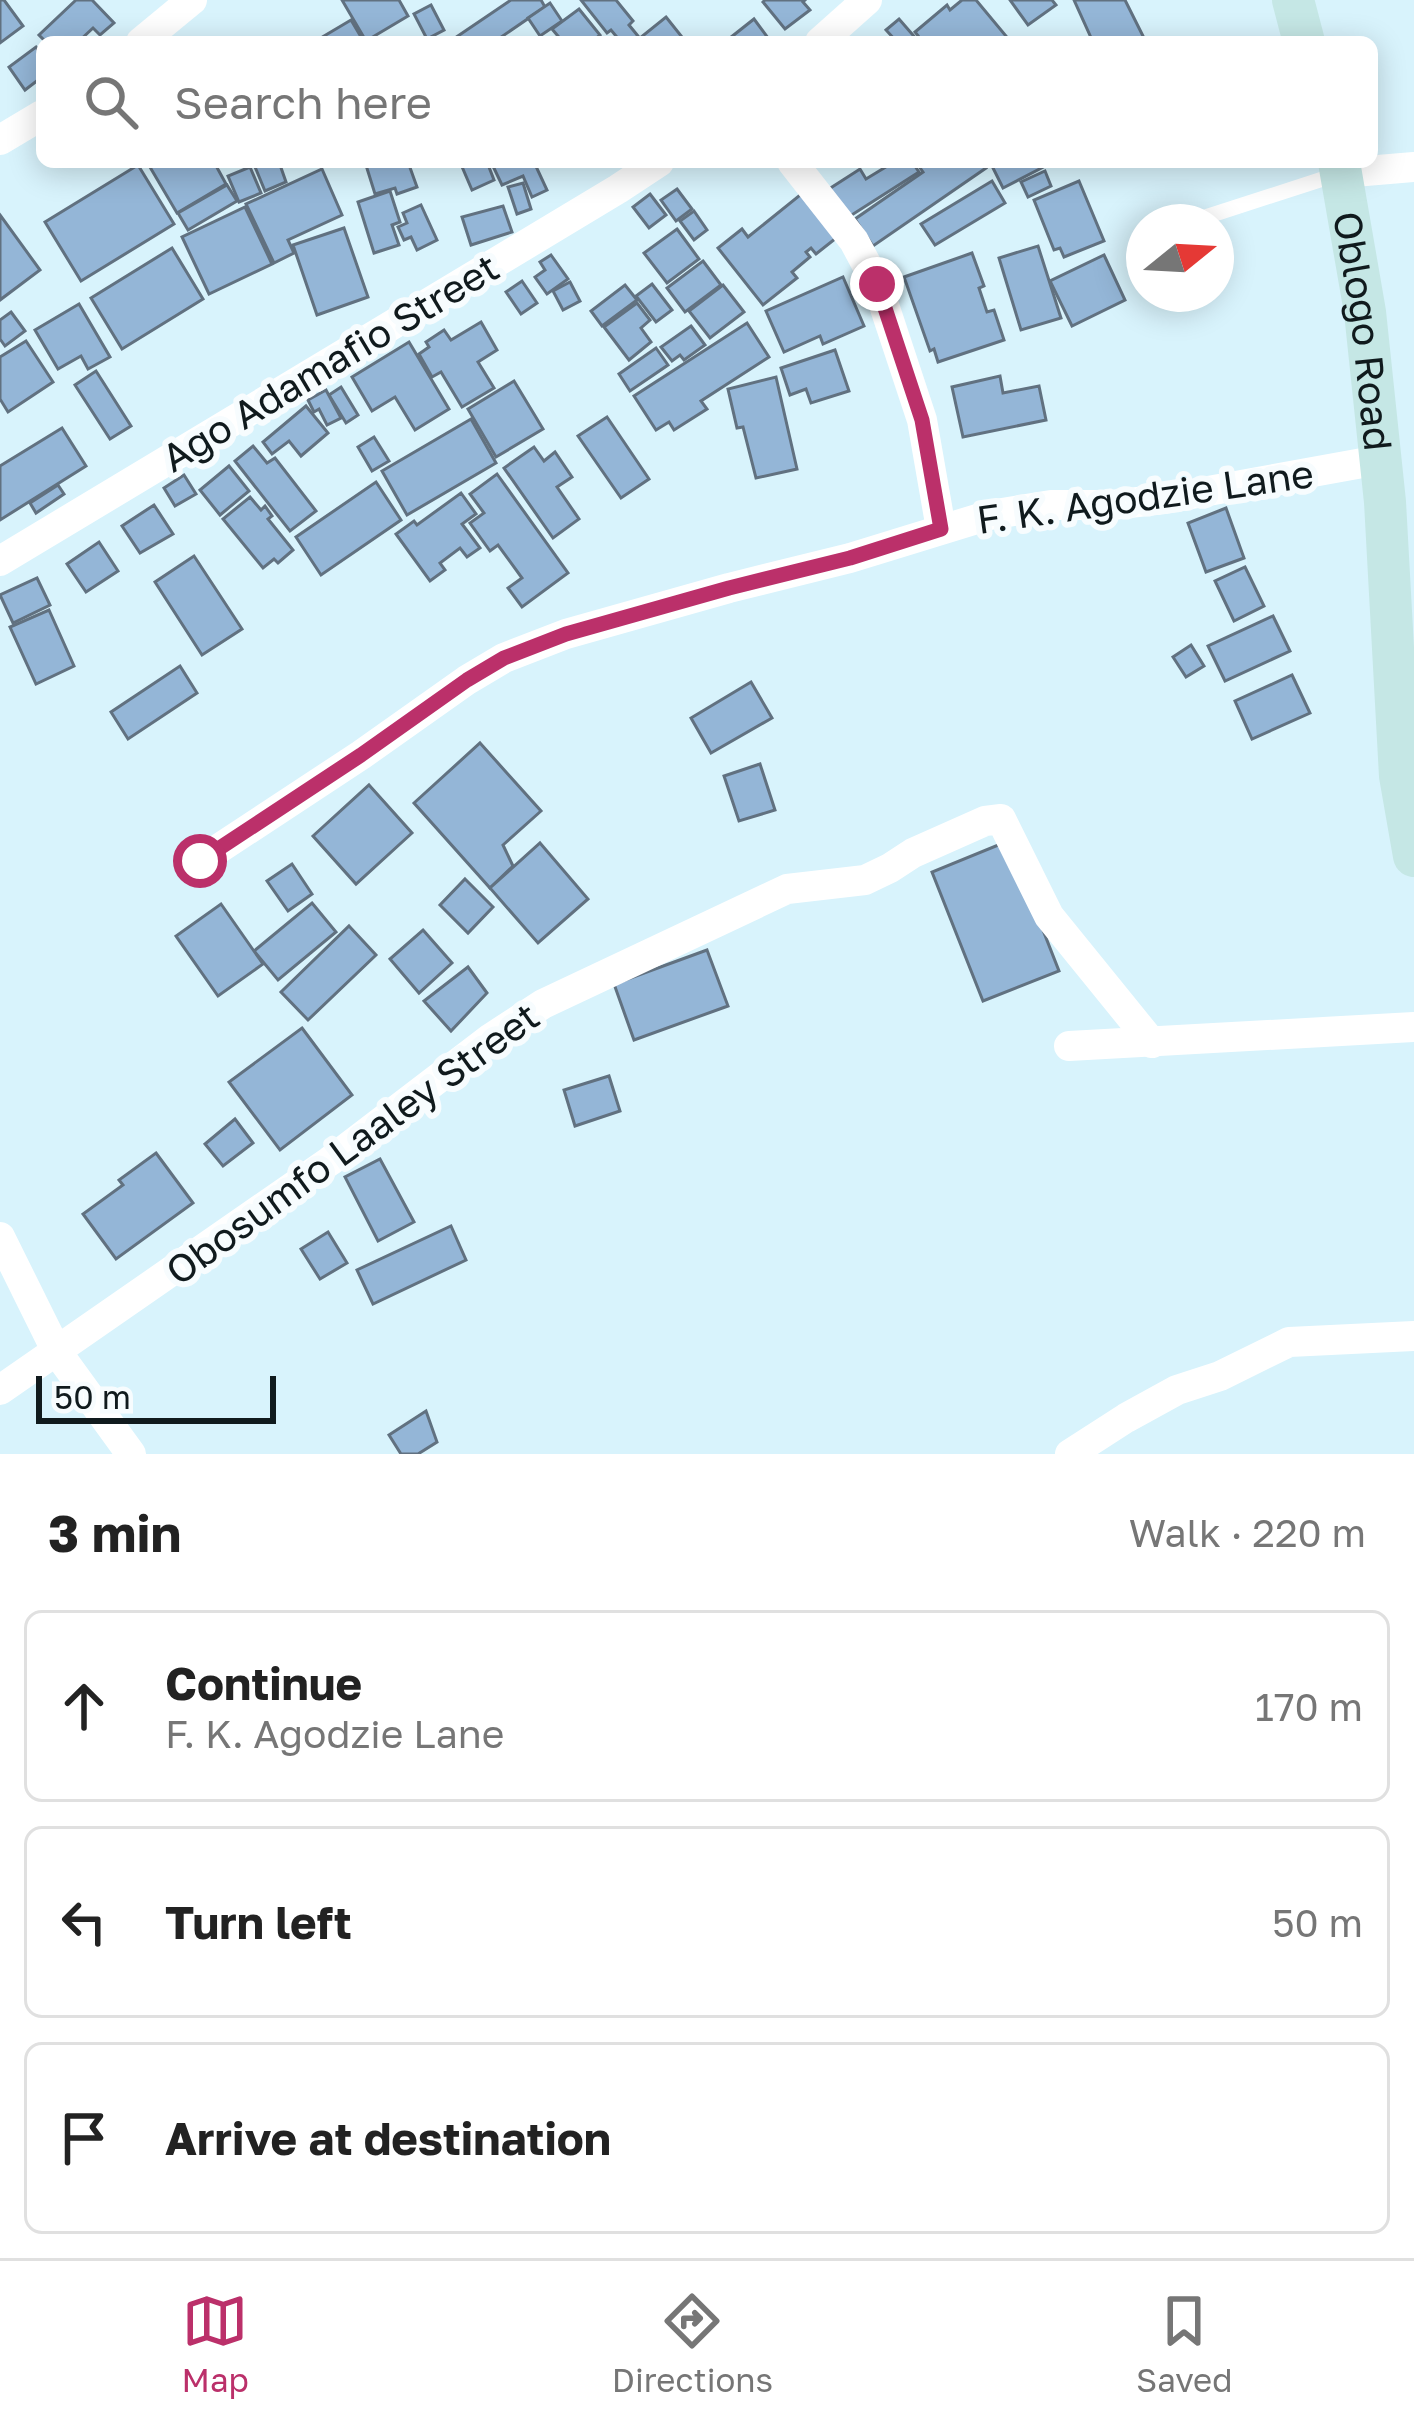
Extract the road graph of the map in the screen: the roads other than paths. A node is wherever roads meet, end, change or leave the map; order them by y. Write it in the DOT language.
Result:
graph roads {
  1 [pos="192,0"];
  2 [pos="867,0"];
  3 [pos="1292,0"];
  4 [pos="148,36"];
  5 [pos="827,36"];
  6 [pos="1302,36"];
  7 [pos="36,119"];
  8 [pos="0,140"];
  9 [pos="1378,167"];
  10 [pos="1414,167"];
  11 [pos="650,168"];
  12 [pos="798,168"];
  13 [pos="1337,168"];
  14 [pos="1340,168"];
  15 [pos="1234,206"];
  16 [pos="1379,460"];
  17 [pos="941,529"];
  18 [pos="0,561"];
  19 [pos="1414,856"];
  20 [pos="200,861"];
  21 [pos="1414,1027"];
  22 [pos="1152,1043"];
  23 [pos="1069,1046"];
  24 [pos="0,1237"];
  25 [pos="1414,1336"];
  26 [pos="57,1352"];
  27 [pos="0,1390"];
  28 [pos="131,1454"];
  29 [pos="1070,1454"];
  1 -- 4 [label="street"];
  2 -- 5 [label="street"];
  3 -- 6 [label="main road"];
  7 -- 8 [label="street"];
  9 -- 10 [label="street"];
  11 -- 18 [label="street, Ago Adamafio Street"];
  12 -- 17 [label="street"];
  13 -- 15 [label="lane"];
  14 -- 16 [label="main road, Oblogo Road"];
  16 -- 17 [label="street, F. K. Agodzie Lane"];
  16 -- 19 [label="main road, Oblogo Road"];
  17 -- 20 [label="street, F. K. Agodzie Lane"];
  21 -- 22 [label="street"];
  22 -- 23 [label="street"];
  22 -- 26 [label="street, Obosumfo Laaley Street"];
  24 -- 26 [label="street"];
  25 -- 29 [label="street"];
  26 -- 27 [label="street, Obosumfo Laaley Street"];
  26 -- 28 [label="street"];
}
